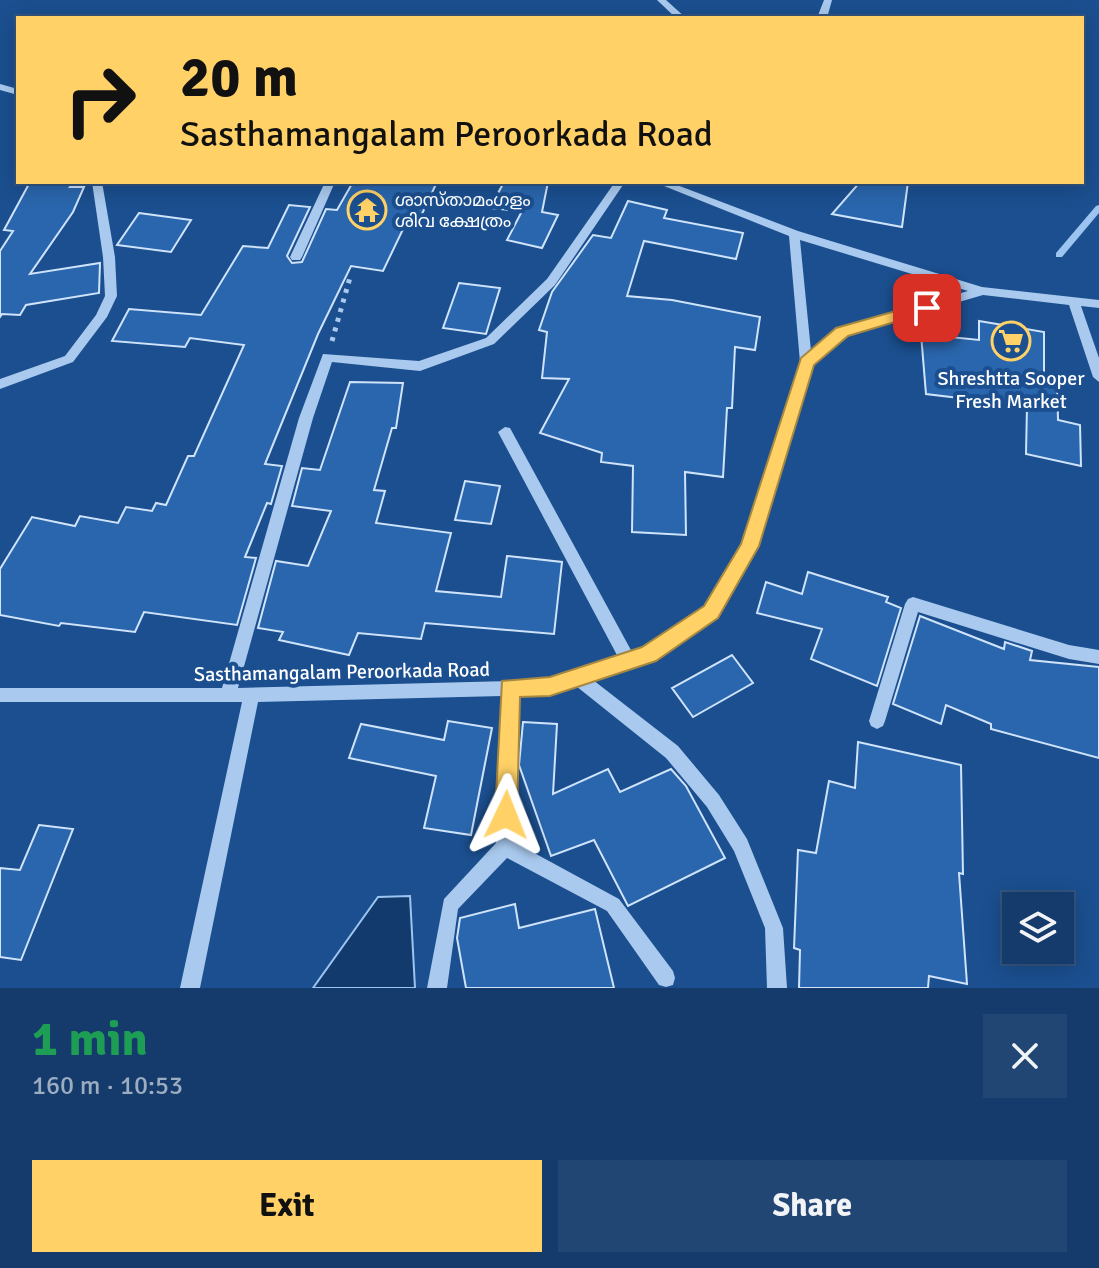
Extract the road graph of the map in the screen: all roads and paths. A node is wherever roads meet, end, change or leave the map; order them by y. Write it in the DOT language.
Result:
graph roads {
  1 [pos="661,0"];
  2 [pos="679,16"];
  3 [pos="97,184"];
  4 [pos="329,184"];
  5 [pos="619,184"];
  6 [pos="664,184"];
  7 [pos="699,184"];
  8 [pos="696,197"];
  9 [pos="794,234"];
  10 [pos="296,257"];
  11 [pos="351,274"];
  12 [pos="983,291"];
  13 [pos="1074,302"];
  14 [pos="1099,304"];
  15 [pos="327,357"];
  16 [pos="806,362"];
  17 [pos="1099,377"];
  18 [pos="0,384"];
  19 [pos="505,432"];
  20 [pos="1099,657"];
  21 [pos="628,661"];
  22 [pos="578,678"];
  23 [pos="510,688"];
  24 [pos="0,695"];
  25 [pos="228,695"];
  26 [pos="252,695"];
  27 [pos="877,721"];
  28 [pos="505,847"];
  29 [pos="666,978"];
  30 [pos="190,988"];
  31 [pos="437,988"];
  32 [pos="777,988"];
  1 -- 2 [label="street"];
  3 -- 18 [label="street"];
  4 -- 10 [label="street"];
  5 -- 15 [label="street"];
  6 -- 8 [label="street"];
  7 -- 8 [label="street"];
  8 -- 9 [label="street"];
  9 -- 12 [label="street"];
  9 -- 16 [label="street"];
  11 -- 15 [label="path"];
  12 -- 13 [label="street"];
  12 -- 16 [label="street"];
  13 -- 14 [label="street"];
  13 -- 17 [label="street"];
  15 -- 25 [label="street"];
  16 -- 21 [label="street, Sasthamangalam Peroorkada Road"];
  19 -- 21 [label="street"];
  20 -- 27 [label="street"];
  21 -- 22 [label="street, Sasthamangalam Peroorkada Road"];
  22 -- 23 [label="street, Sasthamangalam Peroorkada Road"];
  22 -- 32 [label="street"];
  23 -- 26 [label="street, Sasthamangalam Peroorkada Road"];
  23 -- 28 [label="street"];
  24 -- 25 [label="street, Sasthamangalam Peroorkada Road"];
  25 -- 26 [label="street, Sasthamangalam Peroorkada Road"];
  26 -- 30 [label="street"];
  28 -- 29 [label="street"];
  28 -- 31 [label="street"];
}
